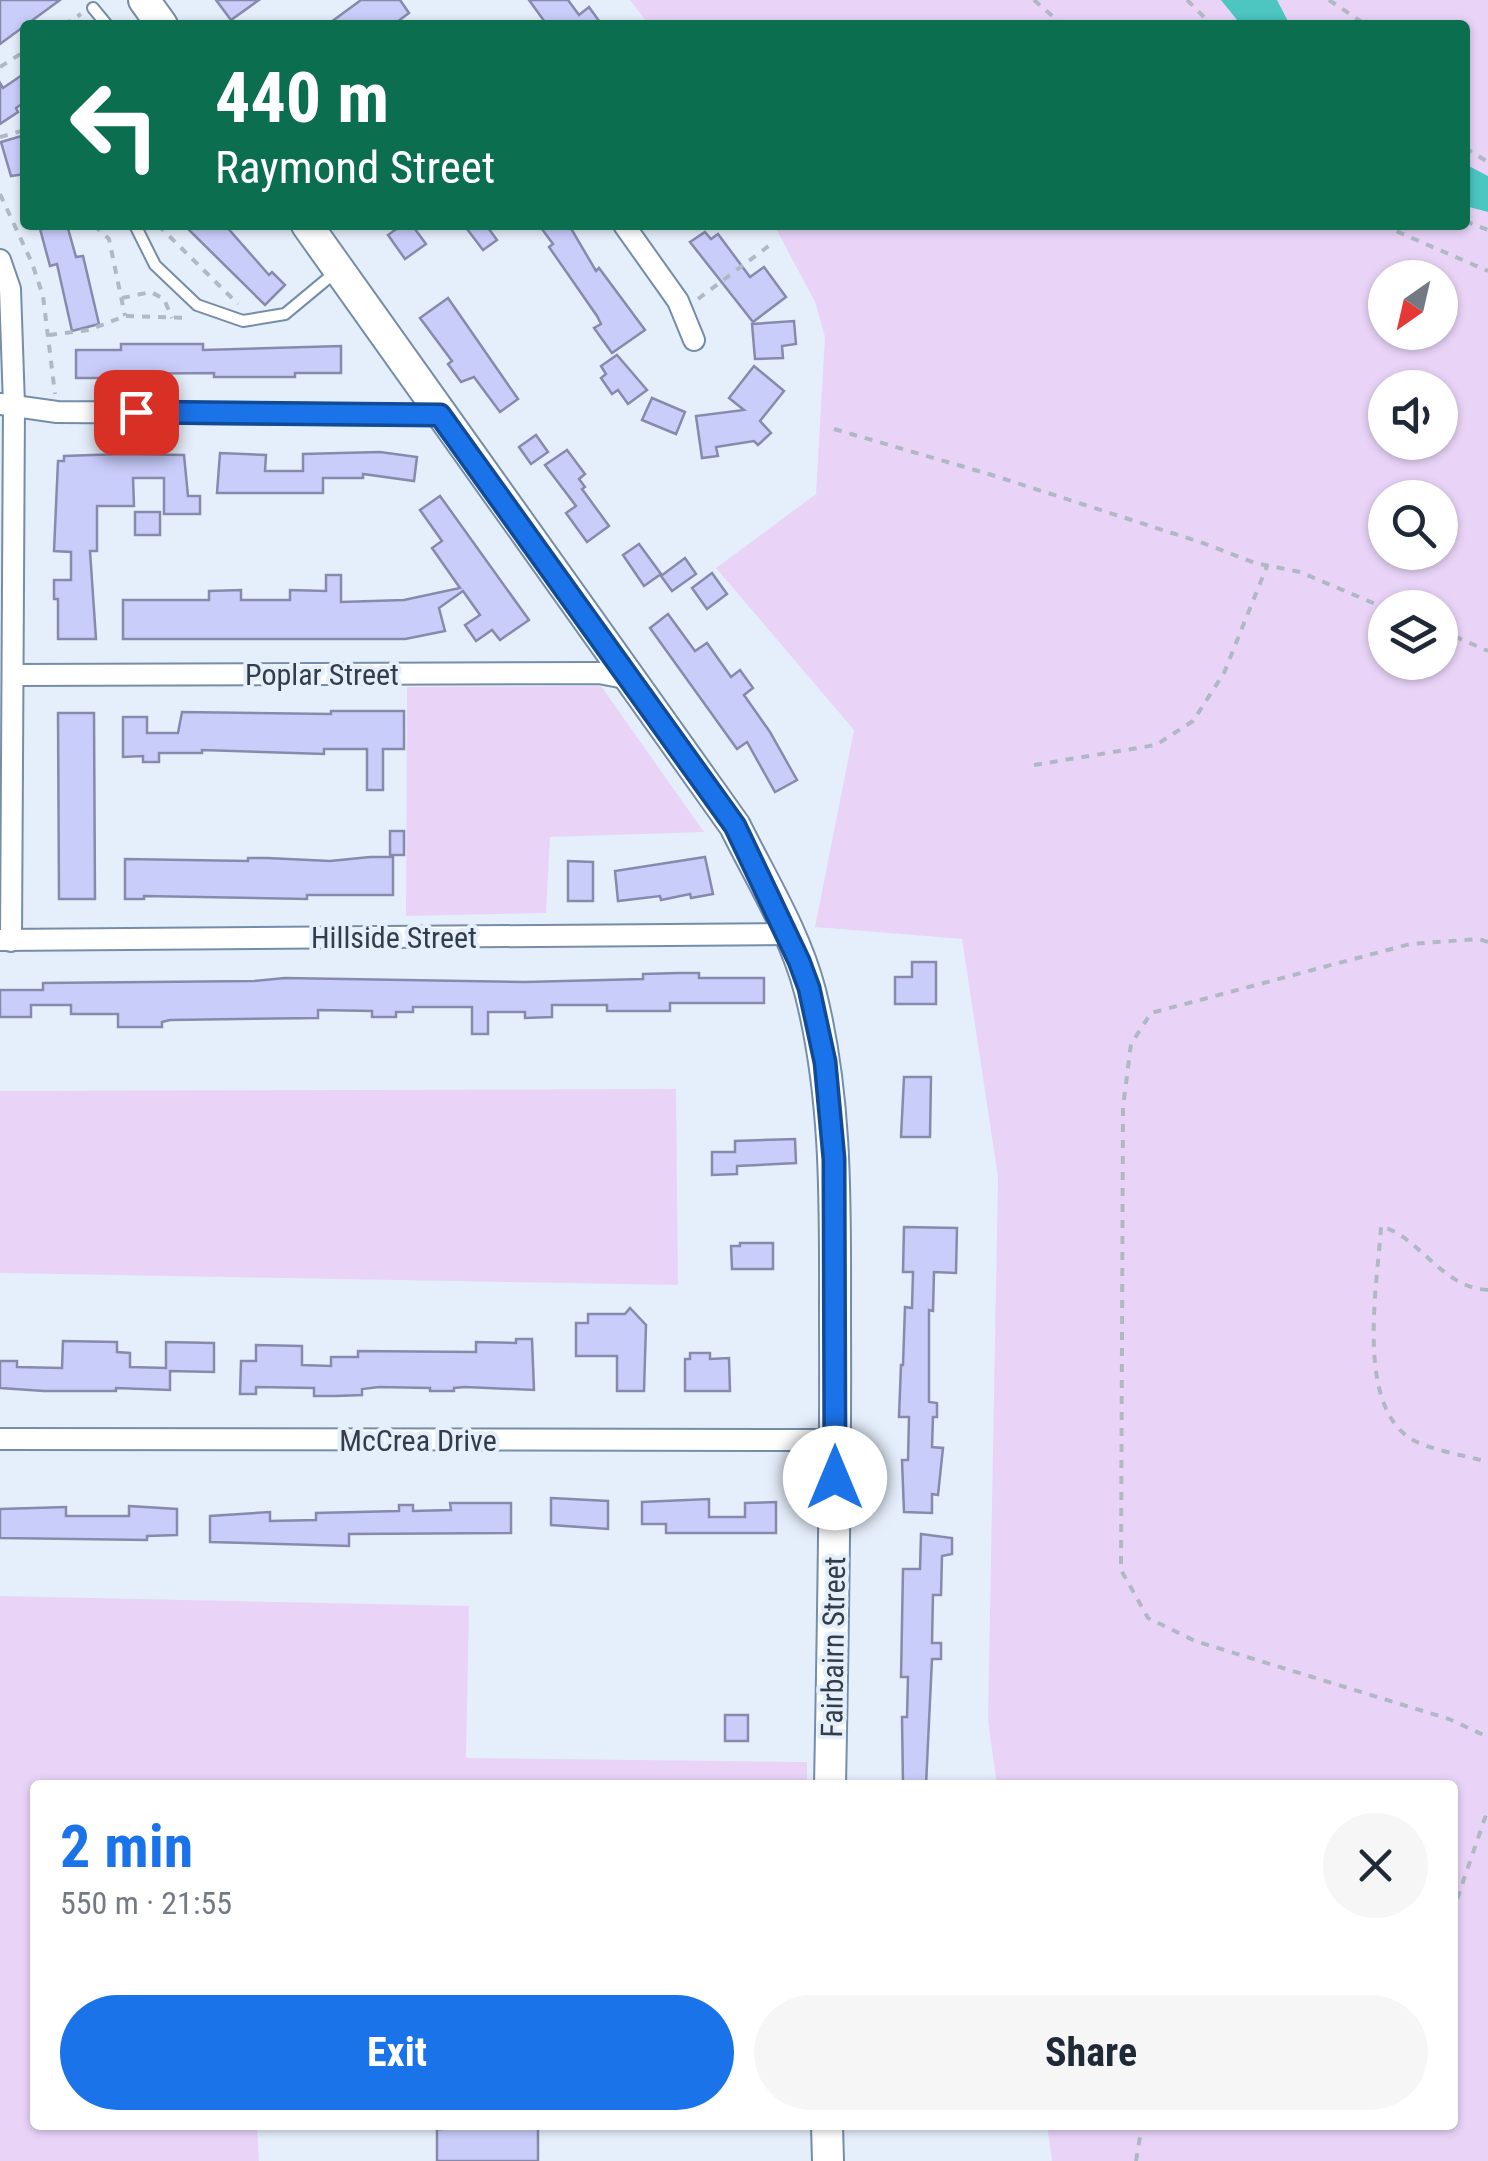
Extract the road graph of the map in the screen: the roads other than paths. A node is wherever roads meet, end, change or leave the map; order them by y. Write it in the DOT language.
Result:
graph roads {
  1 [pos="93,8"];
  2 [pos="103,20"];
  3 [pos="138,230"];
  4 [pos="310,230"];
  5 [pos="627,230"];
  6 [pos="0,260"];
  7 [pos="338,270"];
  8 [pos="694,340"];
  9 [pos="7,404"];
  10 [pos="440,415"];
  11 [pos="14,676"];
  12 [pos="630,679"];
  13 [pos="789,934"];
  14 [pos="6,940"];
  15 [pos="0,1439"];
  16 [pos="836,1440"];
  17 [pos="830,1780"];
  18 [pos="827,2130"];
  19 [pos="828,2161"];
  1 -- 2 [label="lane"];
  3 -- 7 [label="lane"];
  4 -- 7 [label="main road, Fairbairn Street"];
  5 -- 8 [label="street"];
  6 -- 9 [label="street"];
  7 -- 10 [label="main road, Fairbairn Street"];
  9 -- 10 [label="street"];
  9 -- 11 [label="street"];
  10 -- 12 [label="main road, Fairbairn Street"];
  11 -- 12 [label="street, Poplar Street"];
  11 -- 14 [label="street"];
  12 -- 13 [label="main road, Fairbairn Street"];
  13 -- 14 [label="street, Hillside Street"];
  13 -- 16 [label="main road, Fairbairn Street"];
  15 -- 16 [label="street, McCrea Drive"];
  16 -- 17 [label="main road, Fairbairn Street"];
  18 -- 19 [label="main road"];
}
